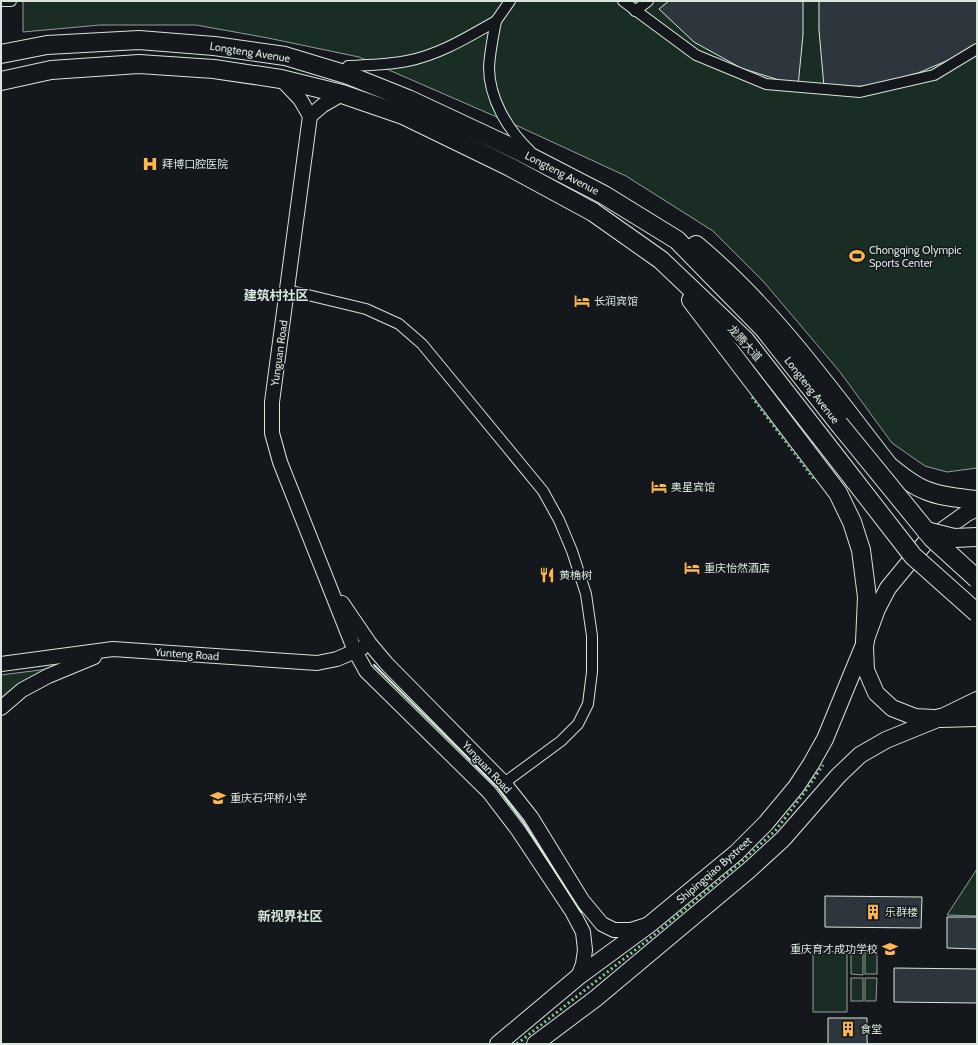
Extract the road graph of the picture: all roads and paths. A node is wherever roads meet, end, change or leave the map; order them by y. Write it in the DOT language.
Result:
graph roads {
  1 [pos="1,1"];
  2 [pos="11,1"];
  3 [pos="510,1"];
  4 [pos="623,1"];
  5 [pos="648,1"];
  6 [pos="635,11"];
  7 [pos="496,21"];
  8 [pos="977,49"];
  9 [pos="1,54"];
  10 [pos="285,56"];
  11 [pos="348,66"];
  12 [pos="281,79"];
  13 [pos="1,81"];
  14 [pos="342,94"];
  15 [pos="310,116"];
  16 [pos="517,139"];
  17 [pos="541,163"];
  18 [pos="661,260"];
  19 [pos="287,290"];
  20 [pos="819,435"];
  21 [pos="977,500"];
  22 [pos="977,508"];
  23 [pos="878,511"];
  24 [pos="977,537"];
  25 [pos="977,579"];
  26 [pos="328,581"];
  27 [pos="977,613"];
  28 [pos="865,642"];
  29 [pos="370,644"];
  30 [pos="113,649"];
  31 [pos="355,651"];
  32 [pos="1,664"];
  33 [pos="977,700"];
  34 [pos="1,708"];
  35 [pos="977,717"];
  36 [pos="940,718"];
  37 [pos="504,782"];
  38 [pos="602,924"];
  39 [pos="650,924"];
  40 [pos="583,932"];
  41 [pos="578,977"];
  42 [pos="498,1044"];
  43 [pos="535,1044"];
  1 -- 2 [label="street"];
  3 -- 7 [label="street"];
  4 -- 6 [label="street"];
  5 -- 6 [label="street"];
  6 -- 8 [label="street"];
  7 -- 11 [label="street"];
  7 -- 16 [label="street"];
  9 -- 10 [label="highway, Longteng Avenue"];
  10 -- 11 [label="highway"];
  10 -- 17 [label="highway, Longteng Avenue"];
  11 -- 16 [label="highway"];
  12 -- 13 [label="highway, Longteng Avenue"];
  12 -- 14 [label="highway, Longteng Avenue"];
  12 -- 15 [label="street"];
  14 -- 15 [label="street"];
  14 -- 18 [label="highway, Longteng Avenue"];
  15 -- 19 [label="street, Yunguan Road"];
  16 -- 17 [label="street"];
  16 -- 21 [label="highway"];
  17 -- 25 [label="highway, Longteng Avenue, bridge"];
  18 -- 20 [label="highway, 龙腾大道"];
  18 -- 28 [label="highway"];
  19 -- 26 [label="street, Yunguan Road"];
  19 -- 37 [label="street"];
  20 -- 23 [label="highway, Longteng Avenue, bridge"];
  22 -- 28 [label="main road, Shipingqiao Bystreet"];
  23 -- 24 [label="highway, bridge"];
  23 -- 27 [label="highway, Longteng Avenue, bridge"];
  26 -- 29 [label="street, Yunguan Road"];
  26 -- 31 [label="street, Yunguan Road"];
  28 -- 36 [label="main road"];
  28 -- 39 [label="main road, Shipingqiao Bystreet"];
  29 -- 31 [label="street, Yunteng Road"];
  29 -- 37 [label="street, Yunguan Road"];
  30 -- 31 [label="street, Yunteng Road"];
  30 -- 32 [label="street, Yunteng Road"];
  30 -- 34 [label="street"];
  31 -- 40 [label="street, Yunguan Road"];
  33 -- 36 [label="main road, Shipingqiao Bystreet"];
  35 -- 36 [label="highway"];
  36 -- 43 [label="main road, Shipingqiao Bystreet"];
  37 -- 38 [label="street, Yunguan Road"];
  38 -- 39 [label="street"];
  38 -- 40 [label="street"];
  39 -- 41 [label="main road, Shipingqiao Bystreet"];
  40 -- 41 [label="street, Yunguan Road"];
  41 -- 42 [label="main road, Shipingqiao Bystreet"];
}
